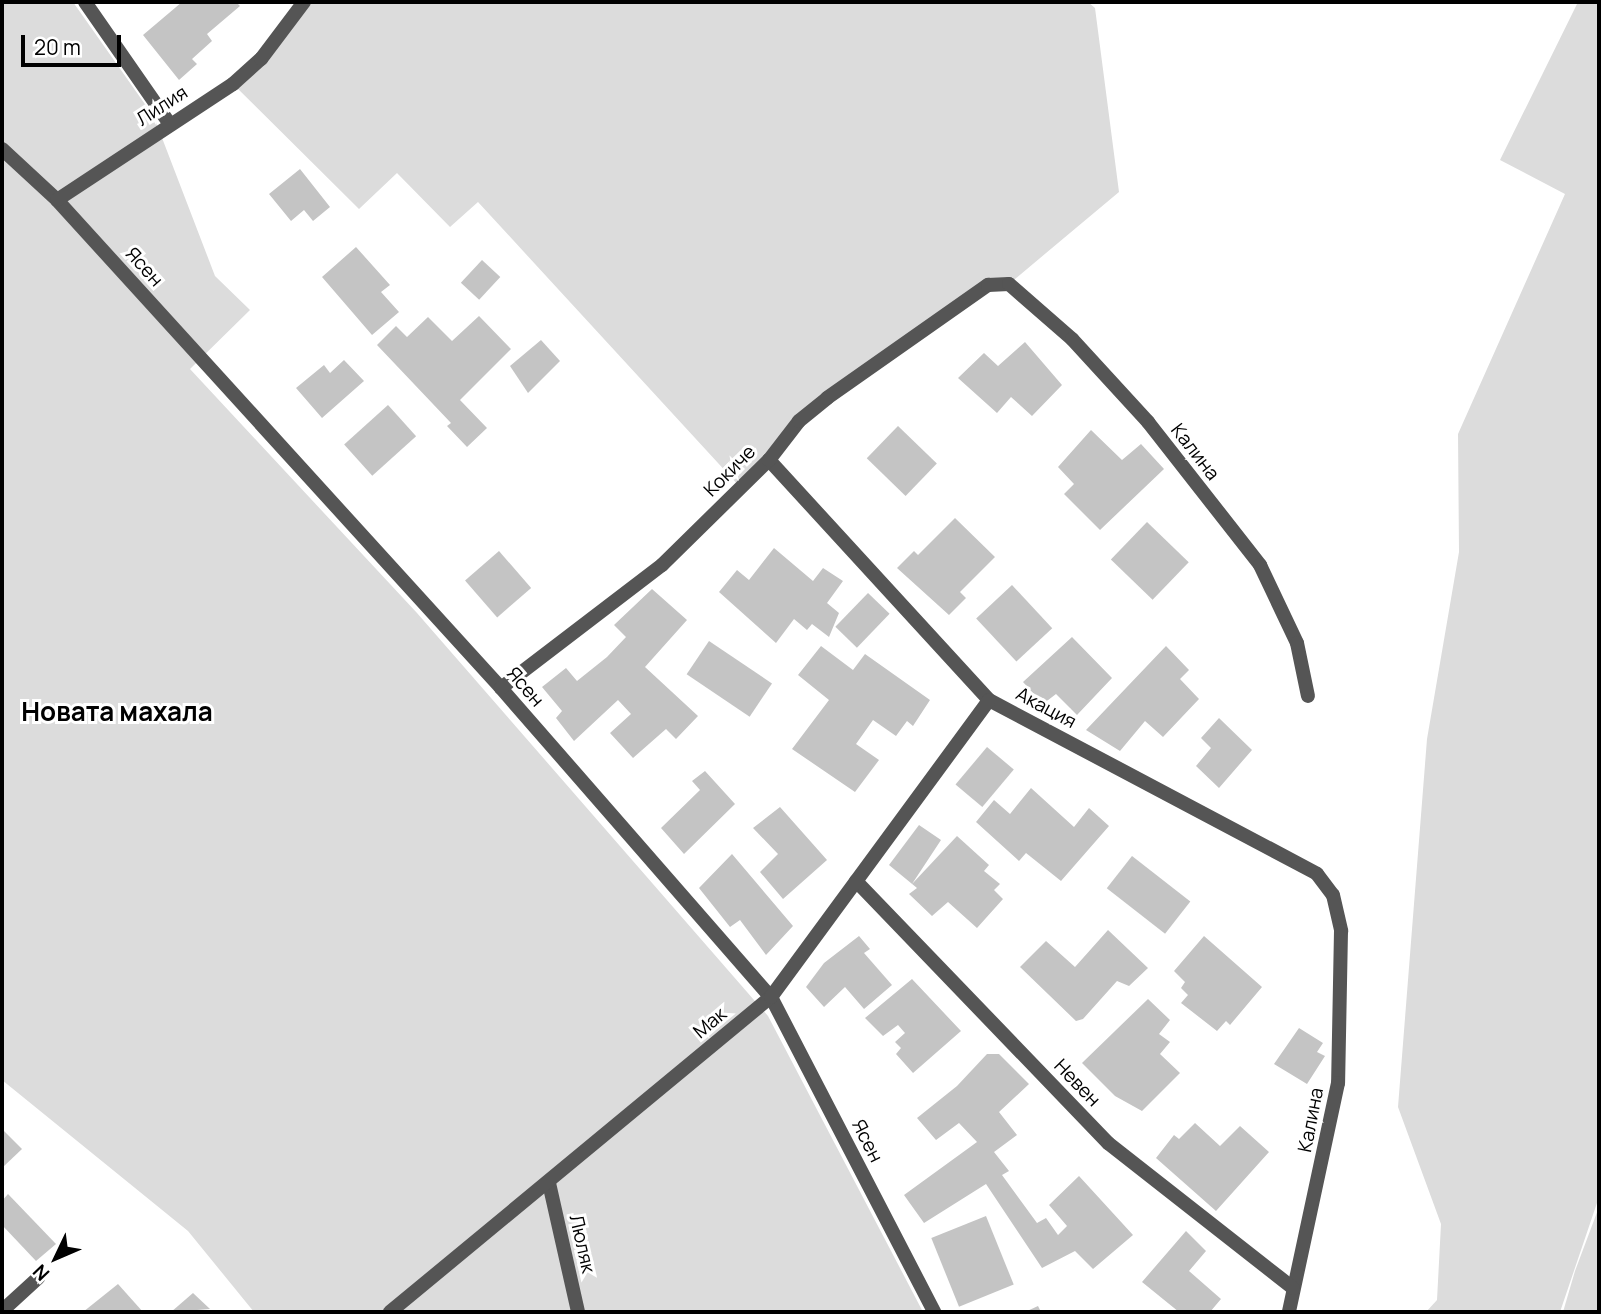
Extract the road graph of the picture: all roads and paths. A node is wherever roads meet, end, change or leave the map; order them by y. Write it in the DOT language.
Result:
graph roads {
  1 [pos="85,2"];
  2 [pos="304,2"];
  3 [pos="169,123"];
  4 [pos="2,149"];
  5 [pos="57,200"];
  6 [pos="988,285"];
  7 [pos="769,460"];
  8 [pos="500,688"];
  9 [pos="1308,696"];
  10 [pos="989,699"];
  11 [pos="856,881"];
  12 [pos="1341,931"];
  13 [pos="771,998"];
  14 [pos="549,1184"];
  15 [pos="38,1278"];
  16 [pos="1293,1288"];
  17 [pos="2,1311"];
  18 [pos="390,1312"];
  19 [pos="578,1312"];
  20 [pos="934,1312"];
  21 [pos="1289,1312"];
  1 -- 3 [label="street"];
  2 -- 3 [label="street, Лилия"];
  3 -- 5 [label="street, Лилия"];
  4 -- 5 [label="street, Ясен"];
  5 -- 8 [label="street, Ясен"];
  6 -- 7 [label="street, Кокиче"];
  6 -- 9 [label="street, Калина"];
  7 -- 8 [label="street, Кокиче"];
  7 -- 10 [label="street, Акация"];
  8 -- 13 [label="street, Ясен"];
  10 -- 11 [label="street, Мак"];
  10 -- 12 [label="street, Акация"];
  11 -- 13 [label="street, Мак"];
  11 -- 16 [label="street, Невен"];
  12 -- 16 [label="street, Калина"];
  13 -- 14 [label="street, Мак"];
  13 -- 20 [label="street, Ясен"];
  14 -- 18 [label="street, Мак"];
  14 -- 19 [label="street, Люляк"];
  15 -- 17 [label="street"];
  16 -- 21 [label="street, Калина"];
}
